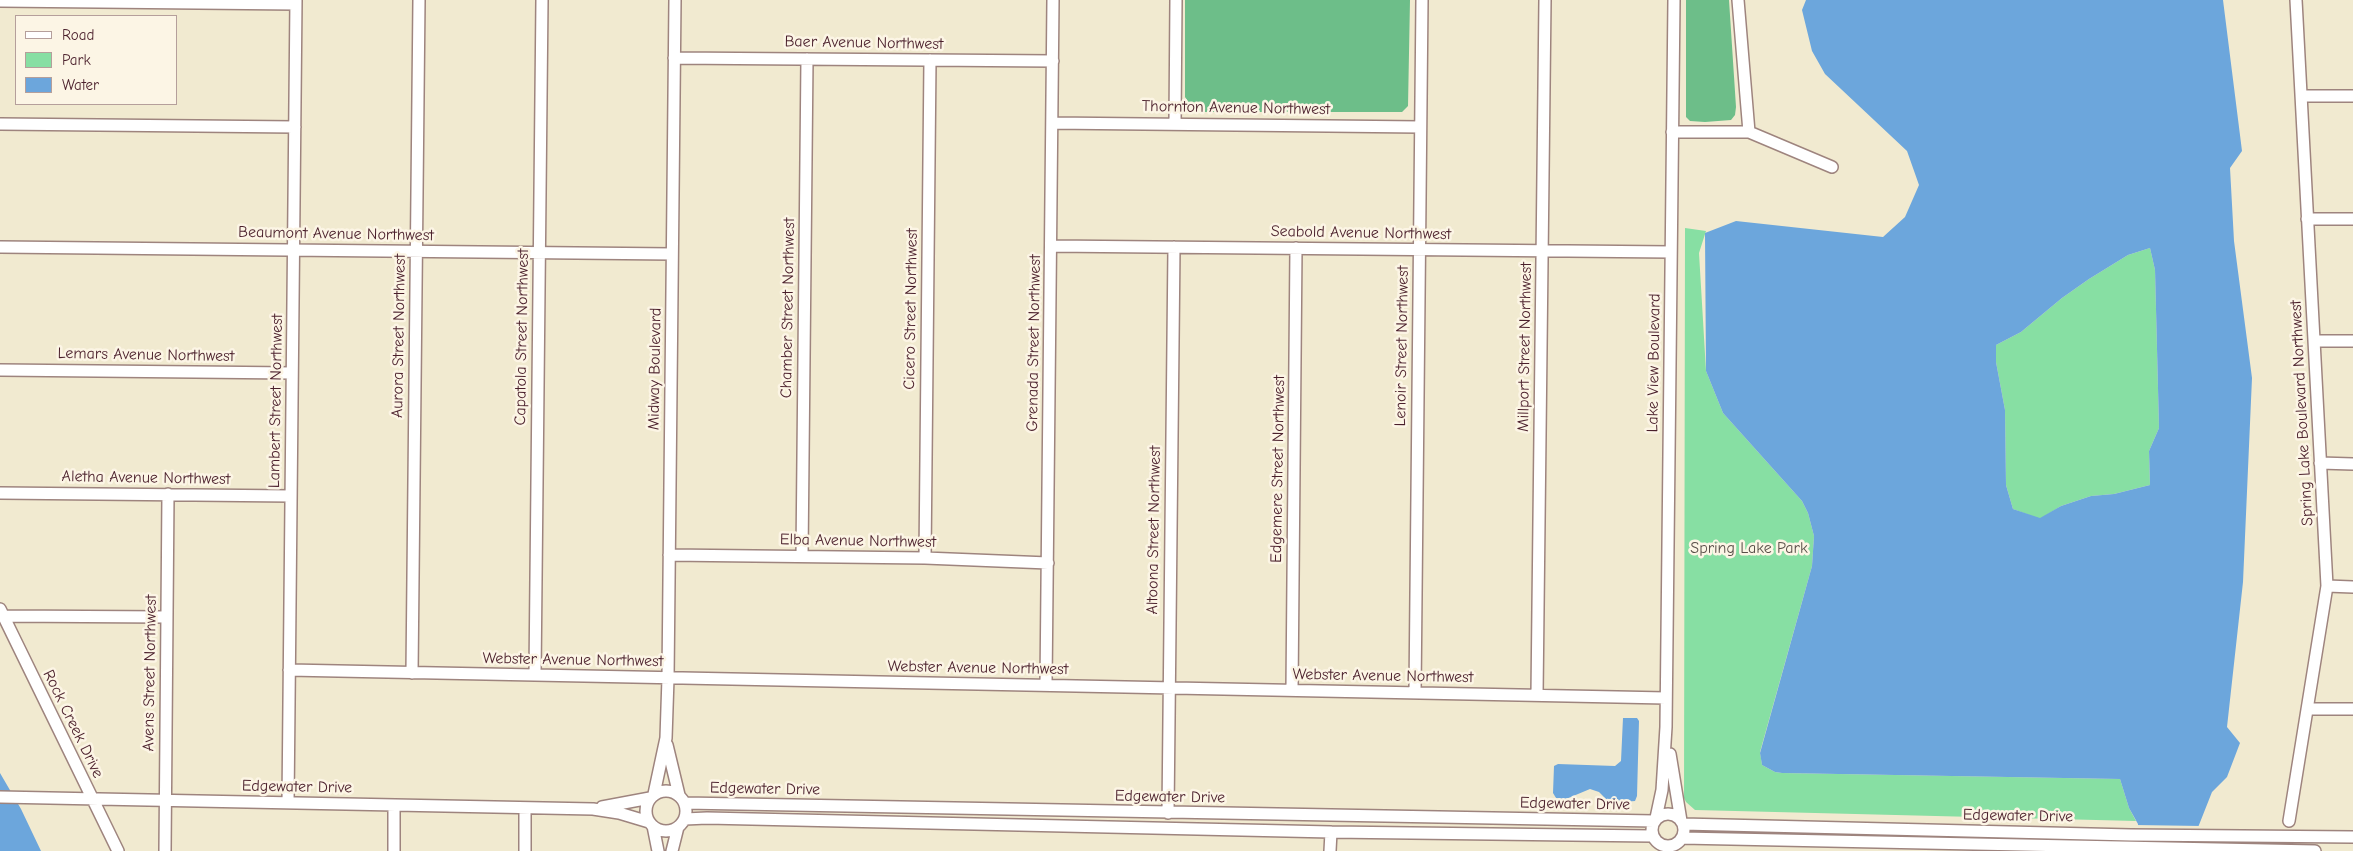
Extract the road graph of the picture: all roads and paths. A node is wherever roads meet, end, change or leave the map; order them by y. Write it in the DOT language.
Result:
graph roads {
  1 [pos="419,0"];
  2 [pos="542,0"];
  3 [pos="675,0"];
  4 [pos="1053,0"];
  5 [pos="1176,0"];
  6 [pos="1422,0"];
  7 [pos="1545,0"];
  8 [pos="1674,0"];
  9 [pos="1738,0"];
  10 [pos="2296,0"];
  11 [pos="0,1"];
  12 [pos="296,2"];
  13 [pos="674,58"];
  14 [pos="807,59"];
  15 [pos="930,60"];
  16 [pos="1053,62"];
  17 [pos="2301,96"];
  18 [pos="2353,96"];
  19 [pos="1052,123"];
  20 [pos="0,124"];
  21 [pos="1175,124"];
  22 [pos="295,127"];
  23 [pos="1420,127"];
  24 [pos="1672,132"];
  25 [pos="1749,132"];
  26 [pos="1832,167"];
  27 [pos="2307,219"];
  28 [pos="2353,219"];
  29 [pos="1051,246"];
  30 [pos="0,247"];
  31 [pos="1174,247"];
  32 [pos="1296,248"];
  33 [pos="1419,249"];
  34 [pos="293,250"];
  35 [pos="416,251"];
  36 [pos="1542,251"];
  37 [pos="1671,252"];
  38 [pos="539,253"];
  39 [pos="672,254"];
  40 [pos="2314,341"];
  41 [pos="2353,341"];
  42 [pos="0,370"];
  43 [pos="292,373"];
  44 [pos="2320,464"];
  45 [pos="2353,464"];
  46 [pos="0,493"];
  47 [pos="168,494"];
  48 [pos="291,496"];
  49 [pos="669,555"];
  50 [pos="802,556"];
  51 [pos="925,558"];
  52 [pos="1048,563"];
  53 [pos="2327,586"];
  54 [pos="2353,586"];
  55 [pos="1,612"];
  56 [pos="167,617"];
  57 [pos="289,670"];
  58 [pos="412,673"];
  59 [pos="535,675"];
  60 [pos="668,678"];
  61 [pos="1046,686"];
  62 [pos="1169,688"];
  63 [pos="1292,690"];
  64 [pos="1415,693"];
  65 [pos="1537,695"];
  66 [pos="1666,698"];
  67 [pos="2307,709"];
  68 [pos="2353,709"];
  69 [pos="1666,727"];
  70 [pos="666,738"];
  71 [pos="652,796"];
  72 [pos="0,797"];
  73 [pos="92,799"];
  74 [pos="682,799"];
  75 [pos="165,801"];
  76 [pos="288,803"];
  77 [pos="394,805"];
  78 [pos="525,808"];
  79 [pos="593,809"];
  80 [pos="1168,813"];
  81 [pos="1655,820"];
  82 [pos="2289,821"];
  83 [pos="1682,822"];
  84 [pos="681,823"];
  85 [pos="651,824"];
  86 [pos="1330,832"];
  87 [pos="2037,833"];
  88 [pos="2353,837"];
  89 [pos="2131,841"];
  90 [pos="1656,843"];
  91 [pos="1679,844"];
  92 [pos="1939,844"];
  93 [pos="118,851"];
  94 [pos="165,851"];
  95 [pos="394,851"];
  96 [pos="525,851"];
  97 [pos="658,851"];
  98 [pos="672,851"];
  99 [pos="1330,851"];
  100 [pos="2315,851"];
  1 -- 35 [label="street, Aurora Street Northwest"];
  2 -- 38 [label="street, Capatola Street Northwest"];
  3 -- 13 [label="street, Midway Boulevard"];
  4 -- 16 [label="street, Grenada Street Northwest"];
  5 -- 21 [label="street"];
  6 -- 23 [label="street, Lenoir Street Northwest"];
  7 -- 36 [label="street, Millport Street Northwest"];
  8 -- 24 [label="street, Lake View Boulevard"];
  9 -- 25 [label="street"];
  10 -- 17 [label="street, Spring Lake Boulevard Northwest"];
  11 -- 12 [label="street"];
  12 -- 22 [label="street, Lambert Street Northwest"];
  13 -- 14 [label="street, Baer Avenue Northwest"];
  13 -- 39 [label="street, Midway Boulevard"];
  14 -- 15 [label="street, Baer Avenue Northwest"];
  14 -- 50 [label="street, Chamber Street Northwest"];
  15 -- 16 [label="street, Baer Avenue Northwest"];
  15 -- 51 [label="street, Cicero Street Northwest"];
  16 -- 19 [label="street, Grenada Street Northwest"];
  17 -- 18 [label="street"];
  17 -- 27 [label="street, Spring Lake Boulevard Northwest"];
  19 -- 21 [label="street, Thornton Avenue Northwest"];
  19 -- 29 [label="street, Grenada Street Northwest"];
  20 -- 22 [label="street"];
  21 -- 23 [label="street, Thornton Avenue Northwest"];
  22 -- 34 [label="street, Lambert Street Northwest"];
  23 -- 33 [label="street, Lenoir Street Northwest"];
  24 -- 25 [label="street"];
  24 -- 37 [label="street, Lake View Boulevard"];
  25 -- 26 [label="street"];
  27 -- 28 [label="street"];
  27 -- 40 [label="street, Spring Lake Boulevard Northwest"];
  29 -- 31 [label="street, Seabold Avenue Northwest"];
  29 -- 52 [label="street, Grenada Street Northwest"];
  30 -- 34 [label="street, Beaumont Avenue Northwest"];
  31 -- 32 [label="street, Seabold Avenue Northwest"];
  31 -- 62 [label="street, Altoona Street Northwest"];
  32 -- 33 [label="street, Seabold Avenue Northwest"];
  32 -- 63 [label="street, Edgemere Street Northwest"];
  33 -- 36 [label="street, Seabold Avenue Northwest"];
  33 -- 64 [label="street, Lenoir Street Northwest"];
  34 -- 35 [label="street, Beaumont Avenue Northwest"];
  34 -- 43 [label="street, Lambert Street Northwest"];
  35 -- 38 [label="street, Beaumont Avenue Northwest"];
  35 -- 58 [label="street, Aurora Street Northwest"];
  36 -- 37 [label="street, Seabold Avenue Northwest"];
  36 -- 65 [label="street, Millport Street Northwest"];
  37 -- 66 [label="street, Lake View Boulevard"];
  38 -- 39 [label="street, Beaumont Avenue Northwest"];
  38 -- 59 [label="street, Capatola Street Northwest"];
  39 -- 49 [label="street, Midway Boulevard"];
  40 -- 41 [label="street"];
  40 -- 44 [label="street, Spring Lake Boulevard Northwest"];
  42 -- 43 [label="street, Lemars Avenue Northwest"];
  43 -- 48 [label="street, Lambert Street Northwest"];
  44 -- 45 [label="street"];
  44 -- 53 [label="street, Spring Lake Boulevard Northwest"];
  46 -- 47 [label="street, Aletha Avenue Northwest"];
  47 -- 48 [label="street, Aletha Avenue Northwest"];
  47 -- 56 [label="street, Avens Street Northwest"];
  48 -- 57 [label="street, Lambert Street Northwest"];
  49 -- 50 [label="street, Elba Avenue Northwest"];
  49 -- 60 [label="street, Midway Boulevard"];
  50 -- 51 [label="street, Elba Avenue Northwest"];
  51 -- 52 [label="street, Elba Avenue Northwest"];
  52 -- 61 [label="street, Grenada Street Northwest"];
  53 -- 54 [label="street"];
  53 -- 67 [label="street, Spring Lake Boulevard Northwest"];
  55 -- 56 [label="street"];
  55 -- 73 [label="street, Rock Creek Drive"];
  56 -- 75 [label="street, Avens Street Northwest"];
  57 -- 58 [label="street, Webster Avenue Northwest"];
  57 -- 76 [label="street, Lambert Street Northwest"];
  58 -- 59 [label="street, Webster Avenue Northwest"];
  59 -- 60 [label="street, Webster Avenue Northwest"];
  60 -- 61 [label="street, Webster Avenue Northwest"];
  60 -- 70 [label="street, Midway Boulevard"];
  61 -- 62 [label="street, Webster Avenue Northwest"];
  62 -- 63 [label="street, Webster Avenue Northwest"];
  62 -- 80 [label="street, Altoona Street Northwest"];
  63 -- 64 [label="street, Webster Avenue Northwest"];
  64 -- 65 [label="street, Webster Avenue Northwest"];
  65 -- 66 [label="street, Webster Avenue Northwest"];
  66 -- 69 [label="street, Lake View Boulevard"];
  67 -- 68 [label="street"];
  67 -- 82 [label="street, Spring Lake Boulevard Northwest"];
  69 -- 81 [label="street, Lake View Boulevard"];
  69 -- 83 [label="street, Lake View Boulevard"];
  70 -- 71 [label="street, Midway Boulevard"];
  70 -- 74 [label="street, Midway Boulevard"];
  71 -- 74 [label="street"];
  71 -- 79 [label="street, Edgewater Drive"];
  71 -- 85 [label="street"];
  72 -- 73 [label="street, Edgewater Drive"];
  73 -- 75 [label="street, Edgewater Drive"];
  73 -- 93 [label="street, Rock Creek Drive"];
  74 -- 80 [label="street, Edgewater Drive"];
  74 -- 84 [label="street"];
  75 -- 76 [label="street, Edgewater Drive"];
  75 -- 94 [label="street, Avens Street Northwest"];
  76 -- 77 [label="street, Edgewater Drive"];
  77 -- 78 [label="street, Edgewater Drive"];
  77 -- 95 [label="street"];
  78 -- 79 [label="street, Edgewater Drive"];
  78 -- 96 [label="street"];
  79 -- 85 [label="street, Edgewater Drive"];
  80 -- 81 [label="street, Edgewater Drive"];
  81 -- 83 [label="street"];
  81 -- 90 [label="street"];
  83 -- 87 [label="street, Edgewater Drive"];
  83 -- 91 [label="street"];
  84 -- 85 [label="street"];
  84 -- 86 [label="street, Edgewater Drive"];
  84 -- 98 [label="street"];
  85 -- 97 [label="street"];
  86 -- 90 [label="street, Edgewater Drive"];
  86 -- 99 [label="street"];
  87 -- 89 [label="street, Edgewater Drive"];
  87 -- 92 [label="street"];
  88 -- 89 [label="street, Edgewater Drive"];
  89 -- 92 [label="street, Edgewater Drive"];
  89 -- 100 [label="street, Edgewater Drive"];
  90 -- 91 [label="street"];
  91 -- 92 [label="street, Edgewater Drive"];
}
